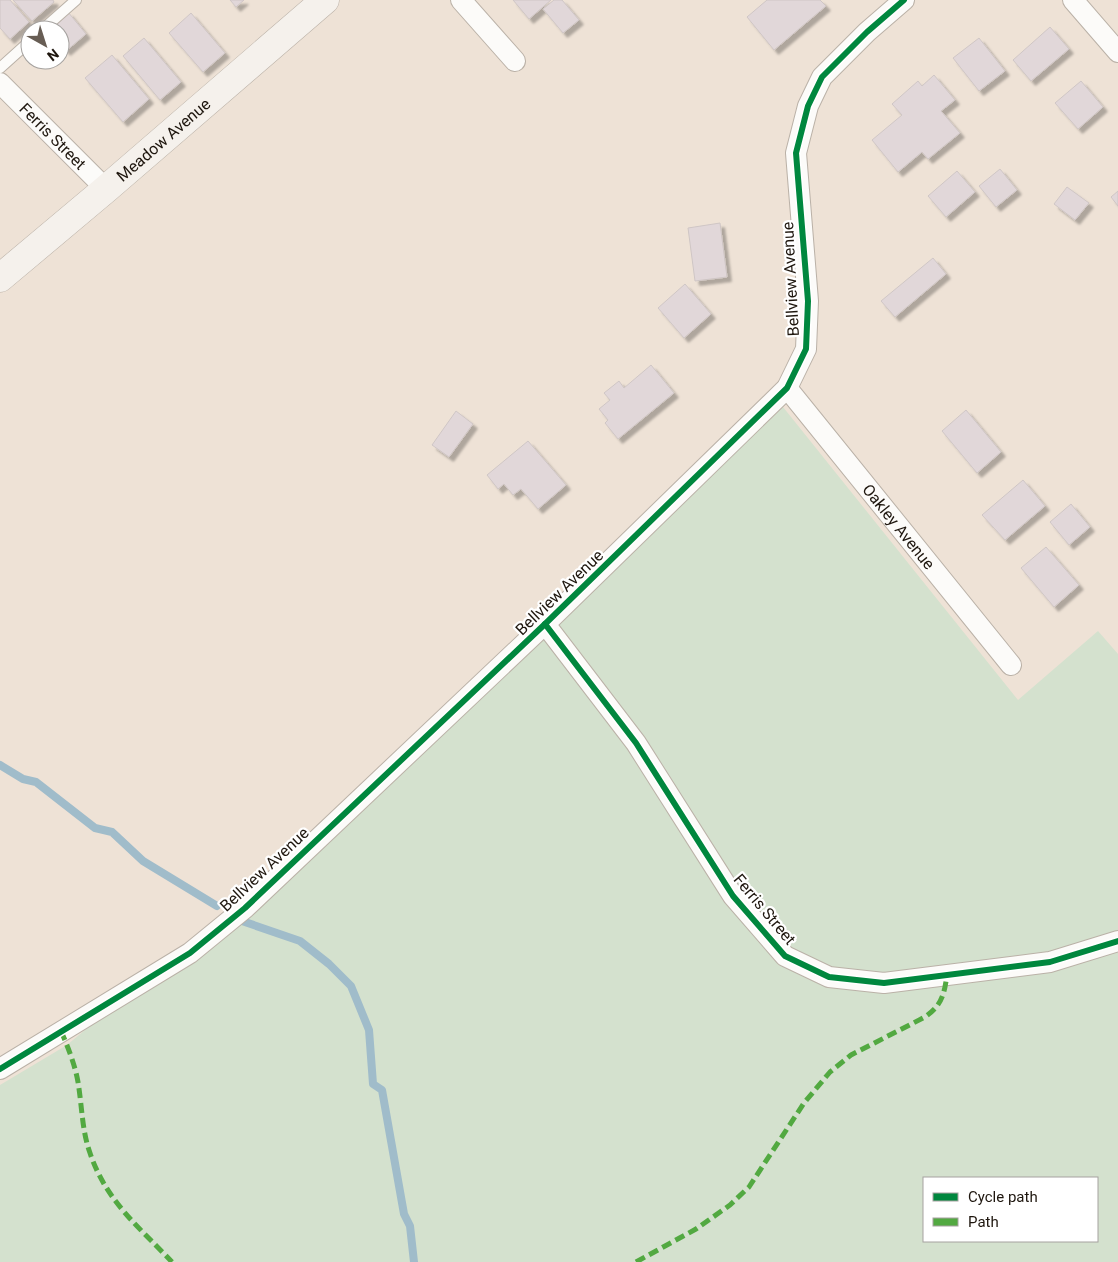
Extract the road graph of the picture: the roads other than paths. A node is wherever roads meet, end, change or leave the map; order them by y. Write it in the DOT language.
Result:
graph roads {
  1 [pos="76,0"];
  2 [pos="324,0"];
  3 [pos="461,0"];
  4 [pos="904,0"];
  5 [pos="1073,0"];
  6 [pos="53,20"];
  7 [pos="20,50"];
  8 [pos="1118,52"];
  9 [pos="515,60"];
  10 [pos="0,68"];
  11 [pos="0,83"];
  12 [pos="106,189"];
  13 [pos="0,278"];
  14 [pos="787,388"];
  15 [pos="545,624"];
  16 [pos="1011,664"];
  17 [pos="1118,941"];
  18 [pos="0,1068"];
  1 -- 6 [label="lane"];
  2 -- 12 [label="street, Meadow Avenue"];
  3 -- 9 [label="street"];
  4 -- 14 [label="street, Bellview Avenue"];
  5 -- 8 [label="street"];
  7 -- 10 [label="lane"];
  11 -- 12 [label="street, Ferris Street"];
  12 -- 13 [label="street, Meadow Avenue"];
  14 -- 15 [label="street, Bellview Avenue"];
  14 -- 16 [label="street, Oakley Avenue"];
  15 -- 17 [label="street, Ferris Street"];
  15 -- 18 [label="street, Bellview Avenue"];
}
